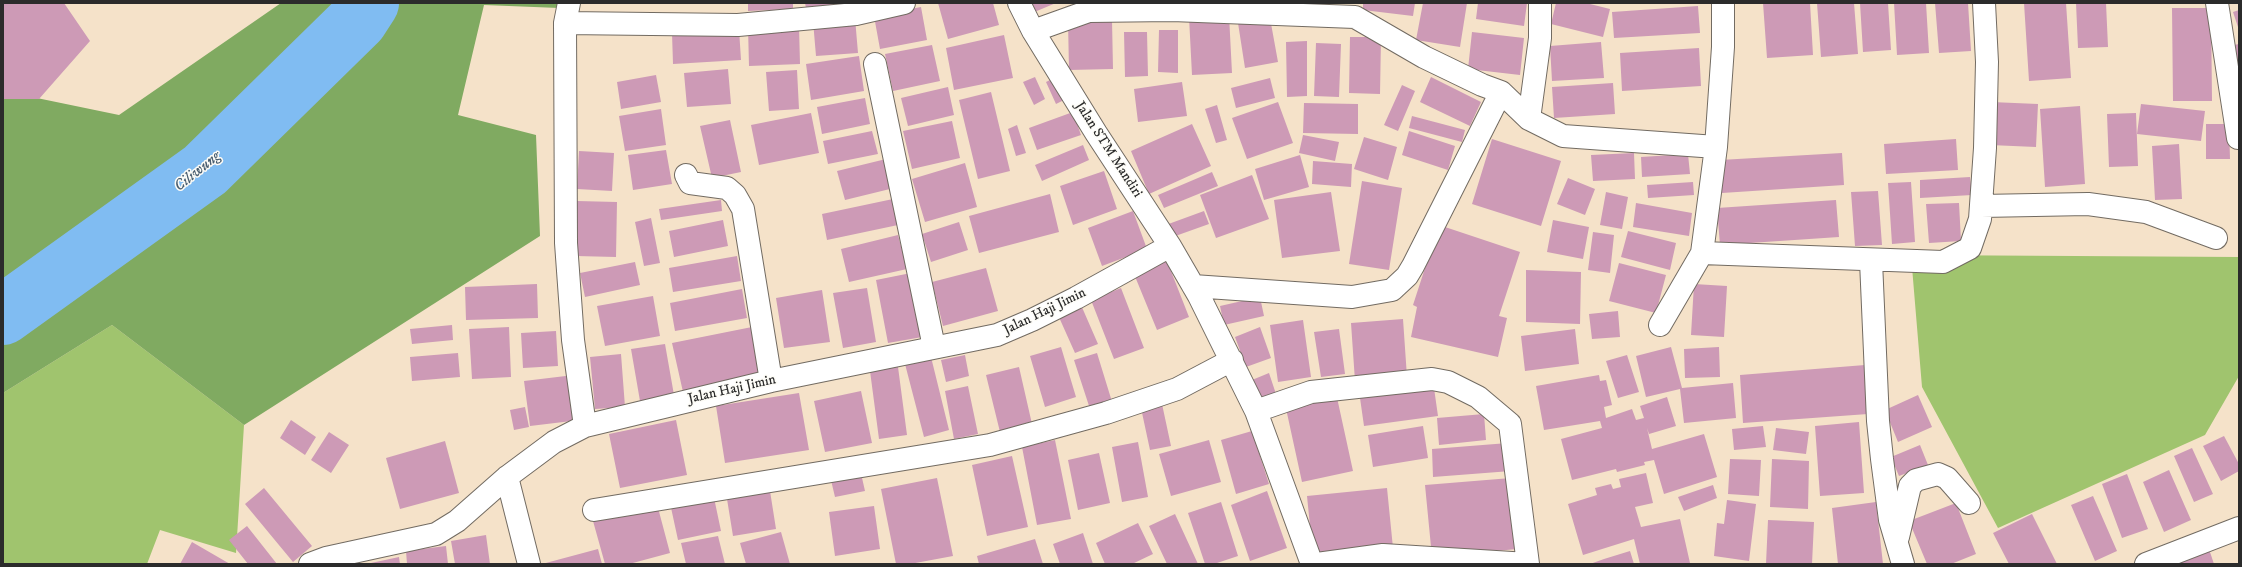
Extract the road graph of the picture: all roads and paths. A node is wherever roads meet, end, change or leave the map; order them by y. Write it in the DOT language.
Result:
graph roads {
  1 [pos="904,3"];
  2 [pos="1019,3"];
  3 [pos="1540,3"];
  4 [pos="1723,3"];
  5 [pos="1984,3"];
  6 [pos="2217,3"];
  7 [pos="1354,10"];
  8 [pos="567,13"];
  9 [pos="1033,31"];
  10 [pos="875,64"];
  11 [pos="1501,92"];
  12 [pos="1529,119"];
  13 [pos="2238,138"];
  14 [pos="1716,147"];
  15 [pos="686,175"];
  16 [pos="1981,206"];
  17 [pos="2216,238"];
  18 [pos="1170,246"];
  19 [pos="1702,253"];
  20 [pos="1871,261"];
  21 [pos="1196,291"];
  22 [pos="1660,325"];
  23 [pos="934,347"];
  24 [pos="1232,360"];
  25 [pos="771,381"];
  26 [pos="1256,411"];
  27 [pos="585,426"];
  28 [pos="507,477"];
  29 [pos="1969,503"];
  30 [pos="594,510"];
  31 [pos="2239,528"];
  32 [pos="1899,554"];
  33 [pos="310,564"];
  34 [pos="529,564"];
  35 [pos="1312,564"];
  36 [pos="1316,564"];
  37 [pos="1528,564"];
  38 [pos="2146,564"];
  1 -- 8 [label="street"];
  2 -- 9 [label="street, Jalan STM Mandiri"];
  3 -- 12 [label="street"];
  4 -- 14 [label="street"];
  5 -- 16 [label="street"];
  6 -- 13 [label="street"];
  7 -- 9 [label="street"];
  7 -- 11 [label="street"];
  8 -- 27 [label="street"];
  9 -- 18 [label="street, Jalan STM Mandiri"];
  10 -- 23 [label="street"];
  11 -- 12 [label="street"];
  11 -- 21 [label="street"];
  12 -- 14 [label="street"];
  14 -- 19 [label="street"];
  15 -- 25 [label="street"];
  16 -- 17 [label="street"];
  16 -- 20 [label="street"];
  18 -- 21 [label="street, Jalan STM Mandiri"];
  18 -- 23 [label="street, Jalan Haji Jimin"];
  19 -- 20 [label="street"];
  19 -- 22 [label="street"];
  20 -- 32 [label="street"];
  21 -- 24 [label="street, Jalan STM Mandiri"];
  23 -- 25 [label="street, Jalan Haji Jimin"];
  24 -- 26 [label="street, Jalan STM Mandiri"];
  24 -- 30 [label="street"];
  25 -- 27 [label="street, Jalan Haji Jimin"];
  26 -- 35 [label="street, Jalan STM Mandiri"];
  26 -- 37 [label="street"];
  27 -- 28 [label="street, Jalan Haji Jimin"];
  28 -- 33 [label="street, Jalan Haji Jimin"];
  28 -- 34 [label="street"];
  29 -- 32 [label="street"];
  31 -- 38 [label="street"];
  36 -- 37 [label="street"];
}
